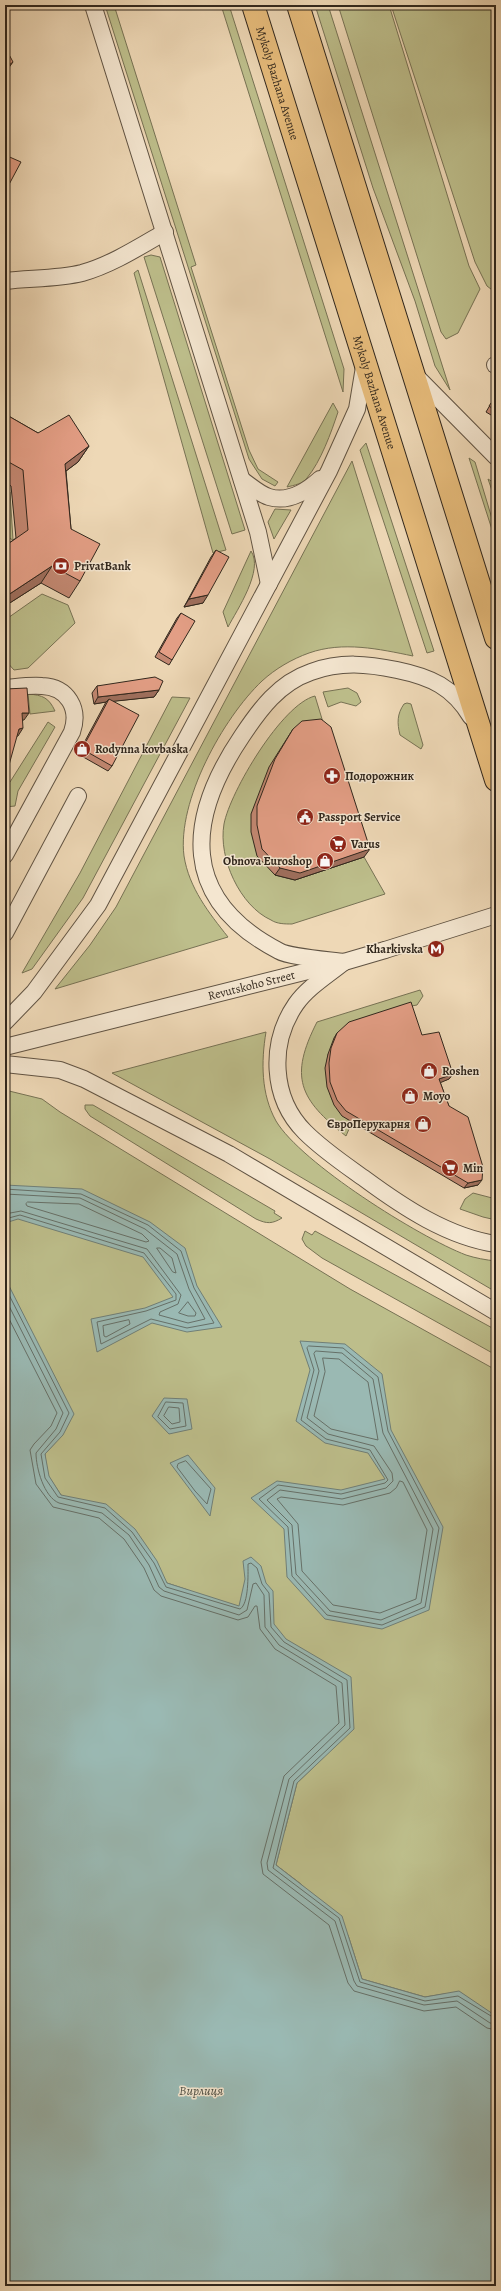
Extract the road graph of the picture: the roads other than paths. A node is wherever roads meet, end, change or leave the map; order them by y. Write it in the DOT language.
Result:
graph roads {
  1 [pos="93,5"];
  2 [pos="253,5"];
  3 [pos="298,5"];
  4 [pos="165,232"];
  5 [pos="5,281"];
  6 [pos="365,360"];
  7 [pos="415,376"];
  8 [pos="496,458"];
  9 [pos="329,471"];
  10 [pos="242,480"];
  11 [pos="269,584"];
  12 [pos="496,638"];
  13 [pos="5,688"];
  14 [pos="480,731"];
  15 [pos="496,780"];
  16 [pos="78,796"];
  17 [pos="5,855"];
  18 [pos="496,915"];
  19 [pos="5,933"];
  20 [pos="344,962"];
  21 [pos="5,1022"];
  22 [pos="5,1047"];
  23 [pos="5,1064"];
  24 [pos="496,1244"];
  25 [pos="496,1312"];
  1 -- 4 [label="street"];
  2 -- 6 [label="highway, Mykoly Bazhana Avenue"];
  3 -- 7 [label="highway"];
  4 -- 5 [label="street"];
  4 -- 10 [label="street"];
  6 -- 9 [label="street"];
  6 -- 14 [label="highway, Mykoly Bazhana Avenue"];
  7 -- 8 [label="street"];
  7 -- 12 [label="highway"];
  9 -- 10 [label="street"];
  9 -- 11 [label="street"];
  10 -- 11 [label="street"];
  11 -- 21 [label="street"];
  13 -- 17 [label="street"];
  14 -- 15 [label="highway, Mykoly Bazhana Avenue"];
  14 -- 20 [label="street"];
  16 -- 19 [label="street"];
  18 -- 20 [label="street, Revutskoho Street, bridge"];
  20 -- 22 [label="street, Revutskoho Street"];
  20 -- 24 [label="street"];
  23 -- 25 [label="street"];
}
